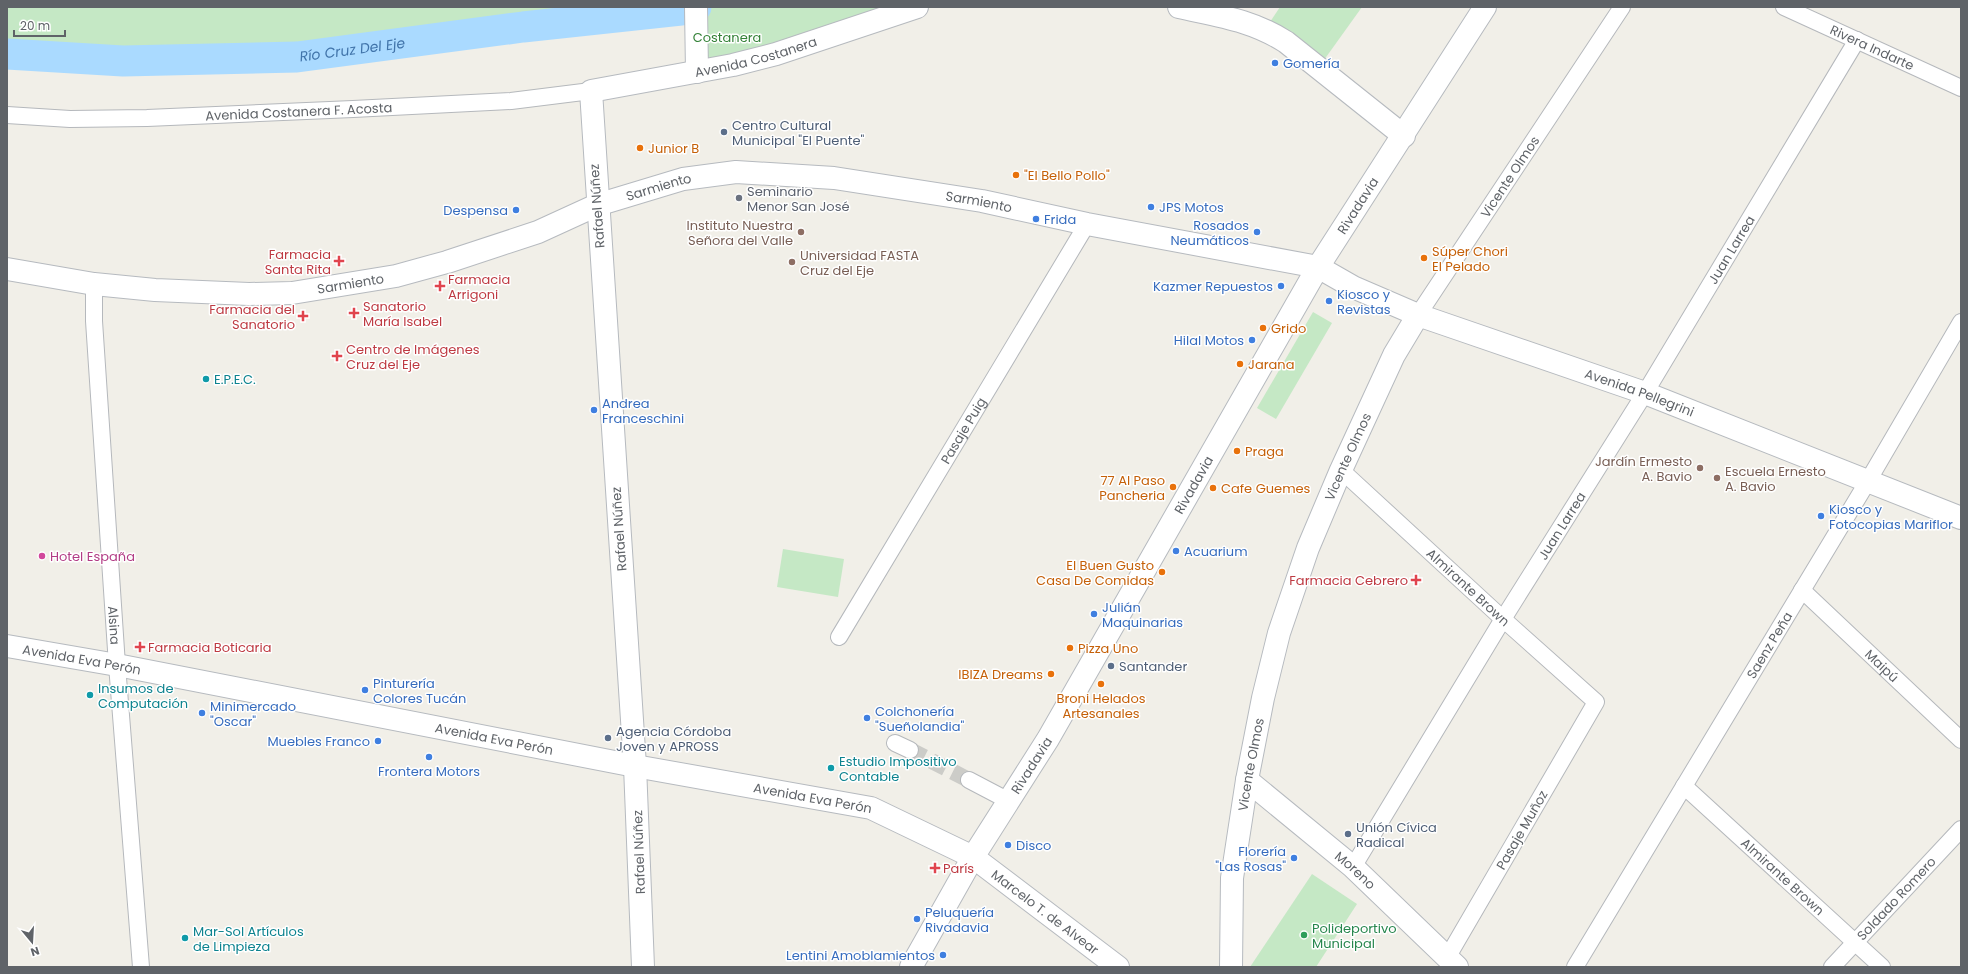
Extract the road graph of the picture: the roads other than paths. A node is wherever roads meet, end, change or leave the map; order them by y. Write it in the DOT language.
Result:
graph roads {
  1 [pos="696,7"];
  2 [pos="917,7"];
  3 [pos="1179,7"];
  4 [pos="1485,7"];
  5 [pos="1622,7"];
  6 [pos="1784,7"];
  7 [pos="1857,40"];
  8 [pos="697,72"];
  9 [pos="1961,88"];
  10 [pos="591,91"];
  11 [pos="7,115"];
  12 [pos="1404,136"];
  13 [pos="597,205"];
  14 [pos="1087,224"];
  15 [pos="1318,267"];
  16 [pos="7,269"];
  17 [pos="94,284"];
  18 [pos="1418,315"];
  19 [pos="1961,322"];
  20 [pos="1645,393"];
  21 [pos="1341,470"];
  22 [pos="1868,481"];
  23 [pos="1961,518"];
  24 [pos="1802,590"];
  25 [pos="1503,620"];
  26 [pos="839,637"];
  27 [pos="7,646"];
  28 [pos="117,665"];
  29 [pos="1596,702"];
  30 [pos="1961,740"];
  31 [pos="895,743"];
  32 [pos="910,750"];
  33 [pos="635,766"];
  34 [pos="969,780"];
  35 [pos="1247,780"];
  36 [pos="1684,786"];
  37 [pos="1009,801"];
  38 [pos="1961,829"];
  39 [pos="973,857"];
  40 [pos="1353,867"];
  41 [pos="1856,942"];
  42 [pos="1452,962"];
  43 [pos="141,967"];
  44 [pos="643,967"];
  45 [pos="911,967"];
  46 [pos="1118,967"];
  47 [pos="1231,967"];
  48 [pos="1575,967"];
  49 [pos="1832,967"];
  50 [pos="1882,967"];
  1 -- 8 [label="street"];
  2 -- 8 [label="street, Avenida Costanera"];
  3 -- 12 [label="street"];
  4 -- 12 [label="street, Rivadavia"];
  5 -- 18 [label="street, Vicente Olmos"];
  6 -- 7 [label="street, Rivera Indarte"];
  7 -- 9 [label="street, Rivera Indarte"];
  7 -- 20 [label="street, Juan Larrea"];
  8 -- 10 [label="street, Avenida Costanera"];
  10 -- 11 [label="street, Avenida Costanera F. Acosta"];
  10 -- 13 [label="street, Rafael Núñez"];
  12 -- 15 [label="street, Rivadavia"];
  13 -- 14 [label="street, Sarmiento"];
  13 -- 17 [label="street, Sarmiento"];
  13 -- 33 [label="street, Rafael Núñez"];
  14 -- 15 [label="street, Sarmiento"];
  14 -- 26 [label="street, Pasaje Puig"];
  15 -- 18 [label="street, Avenida Pellegrini"];
  15 -- 37 [label="street, Rivadavia"];
  16 -- 17 [label="street, Sarmiento"];
  17 -- 28 [label="street, Alsina"];
  18 -- 20 [label="street, Avenida Pellegrini"];
  18 -- 21 [label="street, Vicente Olmos"];
  19 -- 22 [label="street, Saenz Peña"];
  20 -- 22 [label="street, Avenida Pellegrini"];
  20 -- 25 [label="street, Juan Larrea"];
  21 -- 25 [label="street, Almirante Brown"];
  21 -- 35 [label="street, Vicente Olmos"];
  22 -- 23 [label="street, Avenida Pellegrini"];
  22 -- 24 [label="street, Saenz Peña"];
  24 -- 30 [label="street, Maipú"];
  24 -- 36 [label="street, Saenz Peña"];
  25 -- 29 [label="street, Almirante Brown"];
  25 -- 40 [label="street, Juan Larrea"];
  27 -- 28 [label="street, Avenida Eva Perón"];
  28 -- 33 [label="street, Avenida Eva Perón"];
  28 -- 43 [label="street, Alsina"];
  29 -- 42 [label="street, Pasaje Muñoz"];
  31 -- 32 [label="street"];
  33 -- 39 [label="street, Avenida Eva Perón"];
  33 -- 44 [label="street, Rafael Núñez"];
  34 -- 37 [label="street"];
  35 -- 40 [label="street, Moreno"];
  35 -- 47 [label="street, Vicente Olmos"];
  36 -- 41 [label="street, Almirante Brown"];
  36 -- 48 [label="street, Saenz Peña"];
  37 -- 39 [label="street, Rivadavia"];
  38 -- 41 [label="street, Soldado Romero"];
  39 -- 45 [label="street, Rivadavia"];
  39 -- 46 [label="street, Marcelo T. de Alvear"];
  40 -- 42 [label="street, Moreno"];
  41 -- 49 [label="street, Soldado Romero"];
  41 -- 50 [label="street, Almirante Brown"];
}
